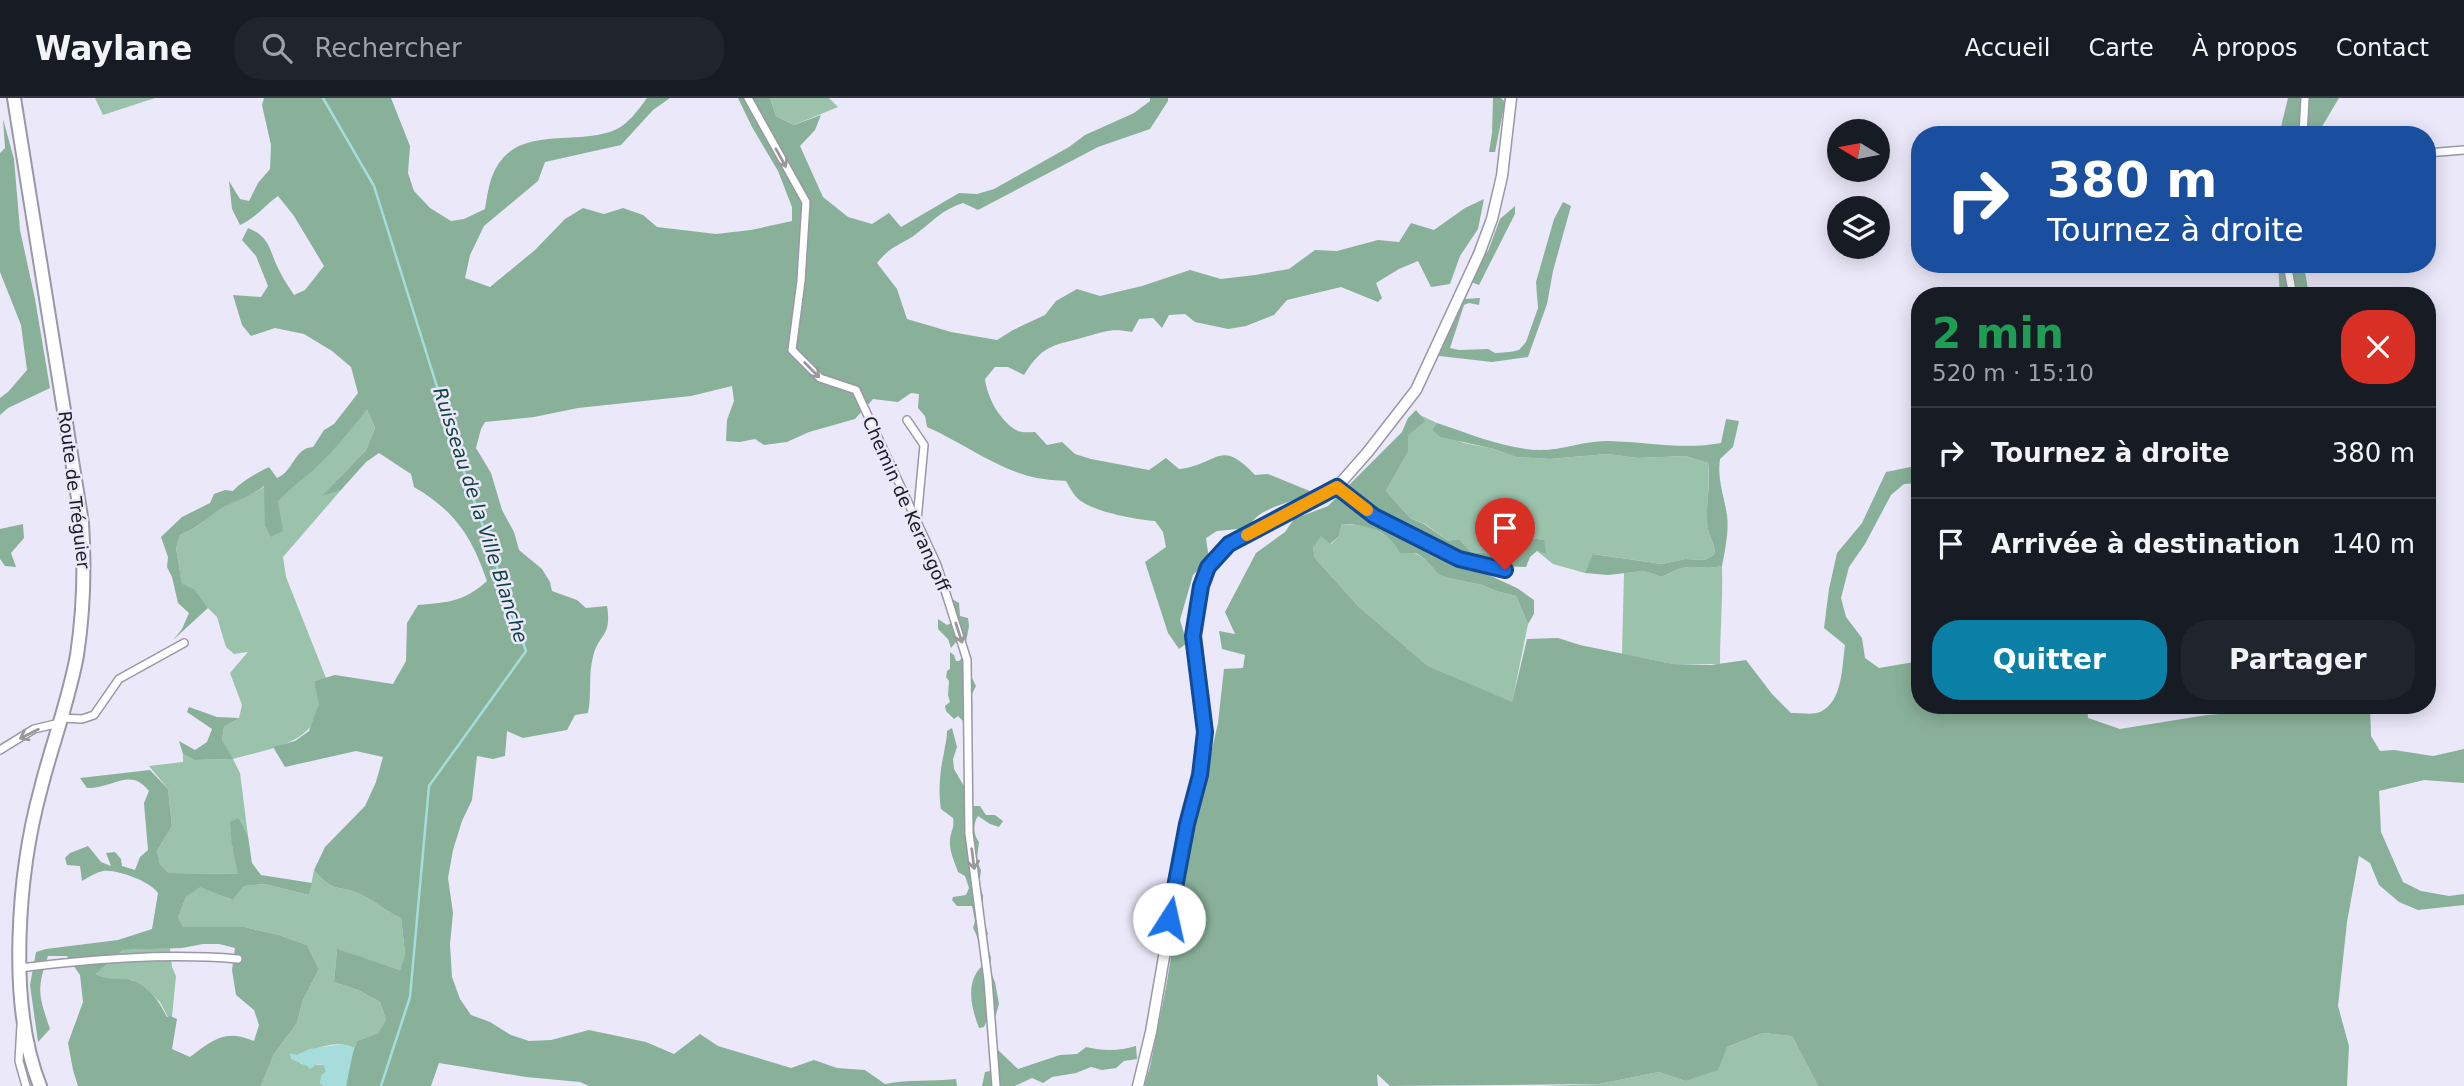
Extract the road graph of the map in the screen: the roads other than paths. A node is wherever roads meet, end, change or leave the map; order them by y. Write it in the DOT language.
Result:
graph roads {
  1 [pos="14,98"];
  2 [pos="748,98"];
  3 [pos="1511,98"];
  4 [pos="2305,98"];
  5 [pos="2303,126"];
  6 [pos="2464,150"];
  7 [pos="2436,152"];
  8 [pos="907,421"];
  9 [pos="1337,487"];
  10 [pos="917,521"];
  11 [pos="1505,570"];
  12 [pos="184,643"];
  13 [pos="60,720"];
  14 [pos="0,750"];
  15 [pos="238,960"];
  16 [pos="20,968"];
  17 [pos="23,1018"];
  18 [pos="26,1086"];
  19 [pos="40,1086"];
  20 [pos="996,1086"];
  21 [pos="1138,1086"];
  1 -- 13 [label="main road, Route de Tréguier"];
  2 -- 10 [label="street, Chemin de Kerangoff, one-way"];
  3 -- 9 [label="street"];
  4 -- 5 [label="street"];
  6 -- 7 [label="street"];
  8 -- 10 [label="street"];
  9 -- 11 [label="street"];
  9 -- 21 [label="street"];
  10 -- 20 [label="street, Chemin de Kerangoff, one-way"];
  12 -- 13 [label="street"];
  13 -- 14 [label="street, one-way"];
  13 -- 16 [label="main road, Route de Tréguier"];
  15 -- 16 [label="street"];
  16 -- 17 [label="main road, Route de Tréguier"];
  17 -- 18 [label="street"];
  17 -- 19 [label="main road, Route de Tréguier"];
}
